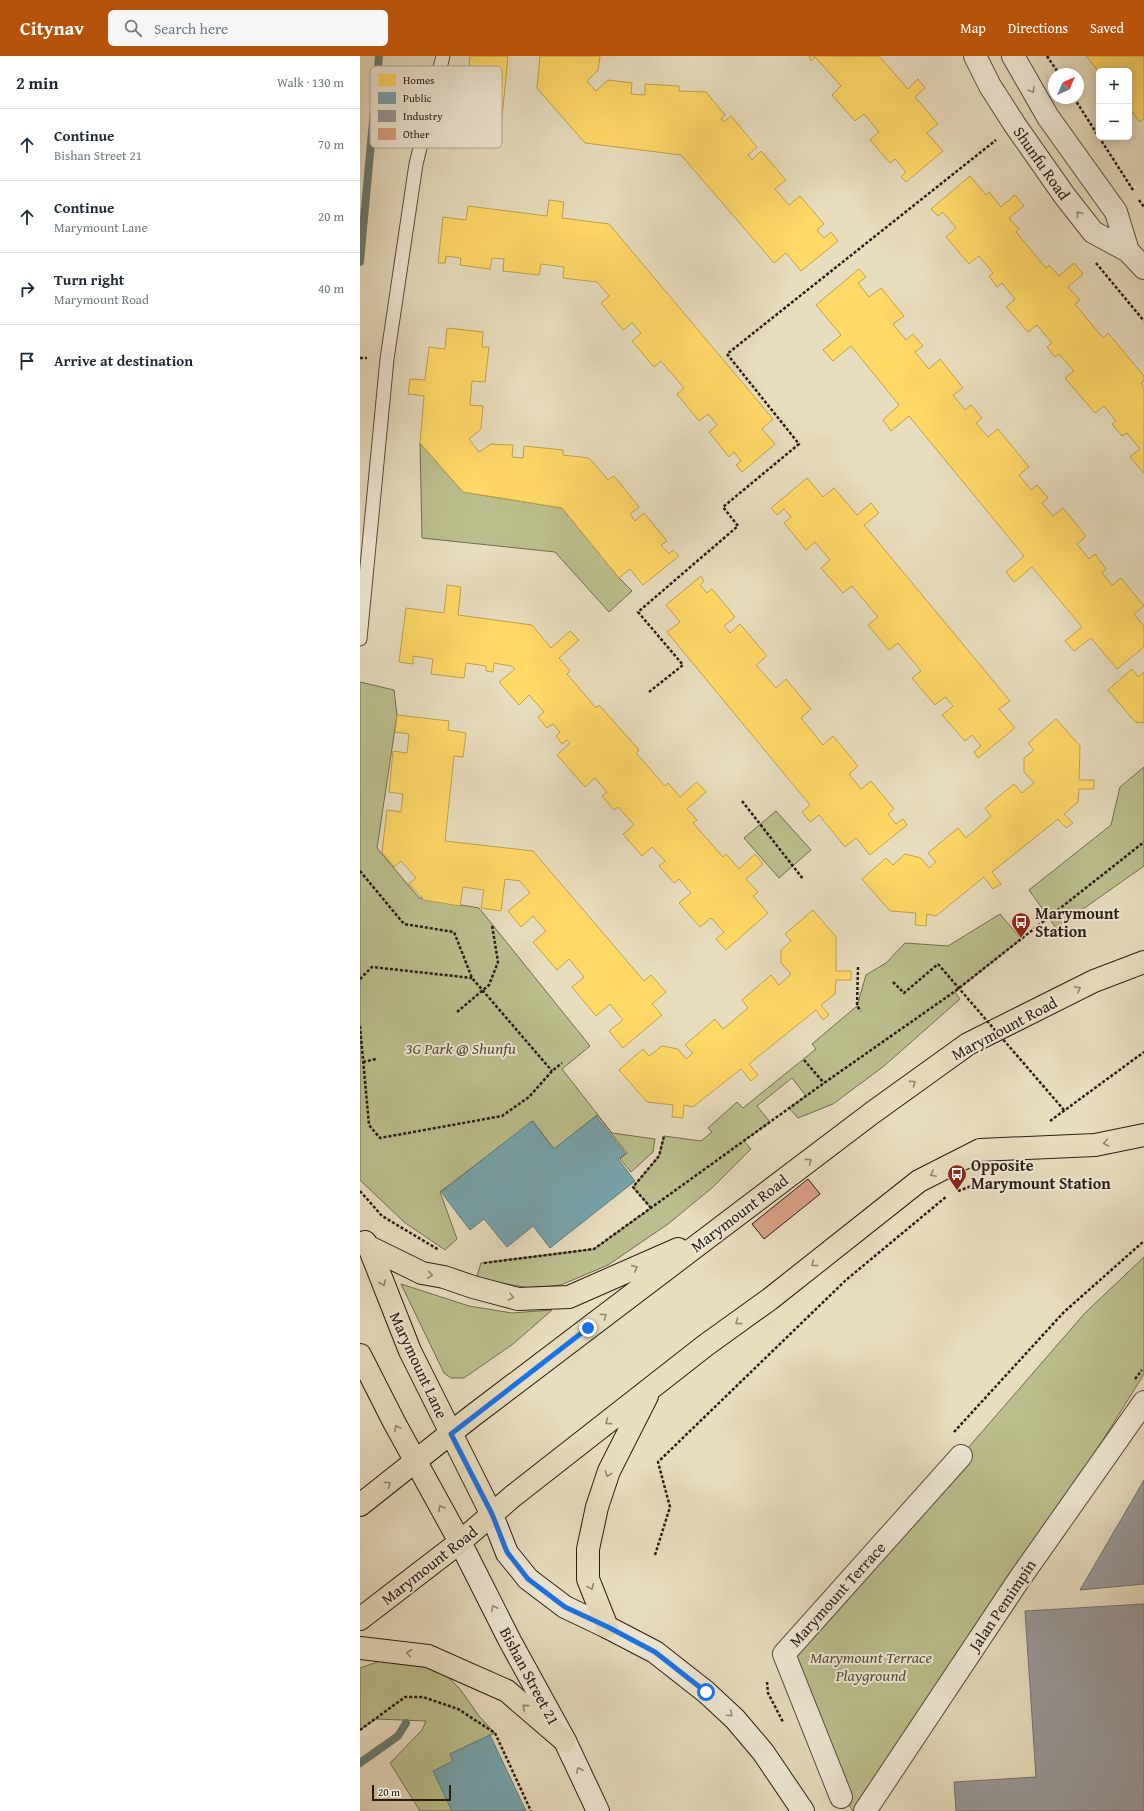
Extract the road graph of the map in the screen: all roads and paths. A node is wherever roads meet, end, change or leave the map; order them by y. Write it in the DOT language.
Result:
graph roads {
  1 [pos="443,56"];
  2 [pos="975,56"];
  3 [pos="1013,56"];
  4 [pos="1047,56"];
  5 [pos="440,66"];
  6 [pos="1055,68"];
  7 [pos="1078,104"];
  8 [pos="1015,125"];
  9 [pos="1096,132"];
  10 [pos="1101,140"];
  11 [pos="420,148"];
  12 [pos="1144,207"];
  13 [pos="1128,251"];
  14 [pos="1144,268"];
  15 [pos="360,639"];
  16 [pos="649,692"];
  17 [pos="742,801"];
  18 [pos="1144,842"];
  19 [pos="360,871"];
  20 [pos="804,879"];
  21 [pos="492,925"];
  22 [pos="1144,962"];
  23 [pos="858,967"];
  24 [pos="472,978"];
  25 [pos="360,979"];
  26 [pos="893,982"];
  27 [pos="482,990"];
  28 [pos="861,1011"];
  29 [pos="457,1012"];
  30 [pos="360,1026"];
  31 [pos="1144,1052"];
  32 [pos="376,1059"];
  33 [pos="804,1060"];
  34 [pos="364,1062"];
  35 [pos="562,1063"];
  36 [pos="552,1071"];
  37 [pos="824,1083"];
  38 [pos="1144,1135"];
  39 [pos="664,1136"];
  40 [pos="969,1187"];
  41 [pos="360,1191"];
  42 [pos="957,1191"];
  43 [pos="951,1193"];
  44 [pos="651,1208"];
  45 [pos="711,1235"];
  46 [pos="364,1241"];
  47 [pos="445,1253"];
  48 [pos="481,1263"];
  49 [pos="360,1355"];
  50 [pos="650,1389"];
  51 [pos="1144,1402"];
  52 [pos="451,1434"];
  53 [pos="961,1456"];
  54 [pos="416,1462"];
  55 [pos="360,1505"];
  56 [pos="492,1514"];
  57 [pos="460,1542"];
  58 [pos="655,1555"];
  59 [pos="360,1619"];
  60 [pos="608,1627"];
  61 [pos="360,1648"];
  62 [pos="360,1730"];
  63 [pos="565,1741"];
  64 [pos="841,1796"];
  65 [pos="531,1811"];
  66 [pos="598,1811"];
  67 [pos="803,1811"];
  68 [pos="865,1811"];
  1 -- 5 [label="lane"];
  2 -- 8 [label="street, Shunfu Road"];
  3 -- 13 [label="street, Shunfu Road, one-way"];
  4 -- 6 [label="path"];
  7 -- 9 [label="path"];
  13 -- 8 [label="street, Shunfu Road, one-way"];
  8 -- 16 [label="path"];
  10 -- 12 [label="path"];
  11 -- 15 [label="lane"];
  13 -- 14 [label="street, Shunfu Road"];
  17 -- 20 [label="path"];
  18 -- 37 [label="path"];
  19 -- 24 [label="path"];
  21 -- 27 [label="path"];
  45 -- 22 [label="main road, Marymount Road, one-way"];
  23 -- 28 [label="path"];
  24 -- 25 [label="path"];
  24 -- 27 [label="path"];
  26 -- 31 [label="path, bridge"];
  27 -- 29 [label="path"];
  27 -- 36 [label="path"];
  30 -- 34 [label="path"];
  32 -- 34 [label="path"];
  33 -- 37 [label="path"];
  34 -- 36 [label="path"];
  35 -- 36 [label="path"];
  37 -- 44 [label="path"];
  38 -- 50 [label="main road, Marymount Road, one-way"];
  39 -- 44 [label="path"];
  40 -- 42 [label="path"];
  41 -- 47 [label="path"];
  43 -- 58 [label="path"];
  44 -- 48 [label="path"];
  46 -- 45 [label="main road, one-way"];
  52 -- 45 [label="main road, Marymount Road, one-way"];
  46 -- 52 [label="main road, Marymount Lane, one-way"];
  54 -- 49 [label="main road, one-way"];
  50 -- 56 [label="main road, Marymount Road, one-way"];
  50 -- 60 [label="main road, one-way"];
  51 -- 68 [label="street, Jalan Pemimpin"];
  52 -- 54 [label="main road, Marymount Road"];
  52 -- 56 [label="main road, Marymount Lane"];
  53 -- 64 [label="street, Marymount Terrace"];
  55 -- 54 [label="main road, Marymount Road, one-way"];
  57 -- 54 [label="main road, one-way"];
  56 -- 57 [label="main road, Marymount Road"];
  56 -- 60 [label="street"];
  57 -- 59 [label="main road, Marymount Road"];
  63 -- 57 [label="street, Bishan Street 21, one-way"];
  60 -- 67 [label="street, one-way"];
  63 -- 61 [label="main road, one-way"];
  62 -- 65 [label="path"];
  66 -- 63 [label="street, Bishan Street 21, one-way"];
}
